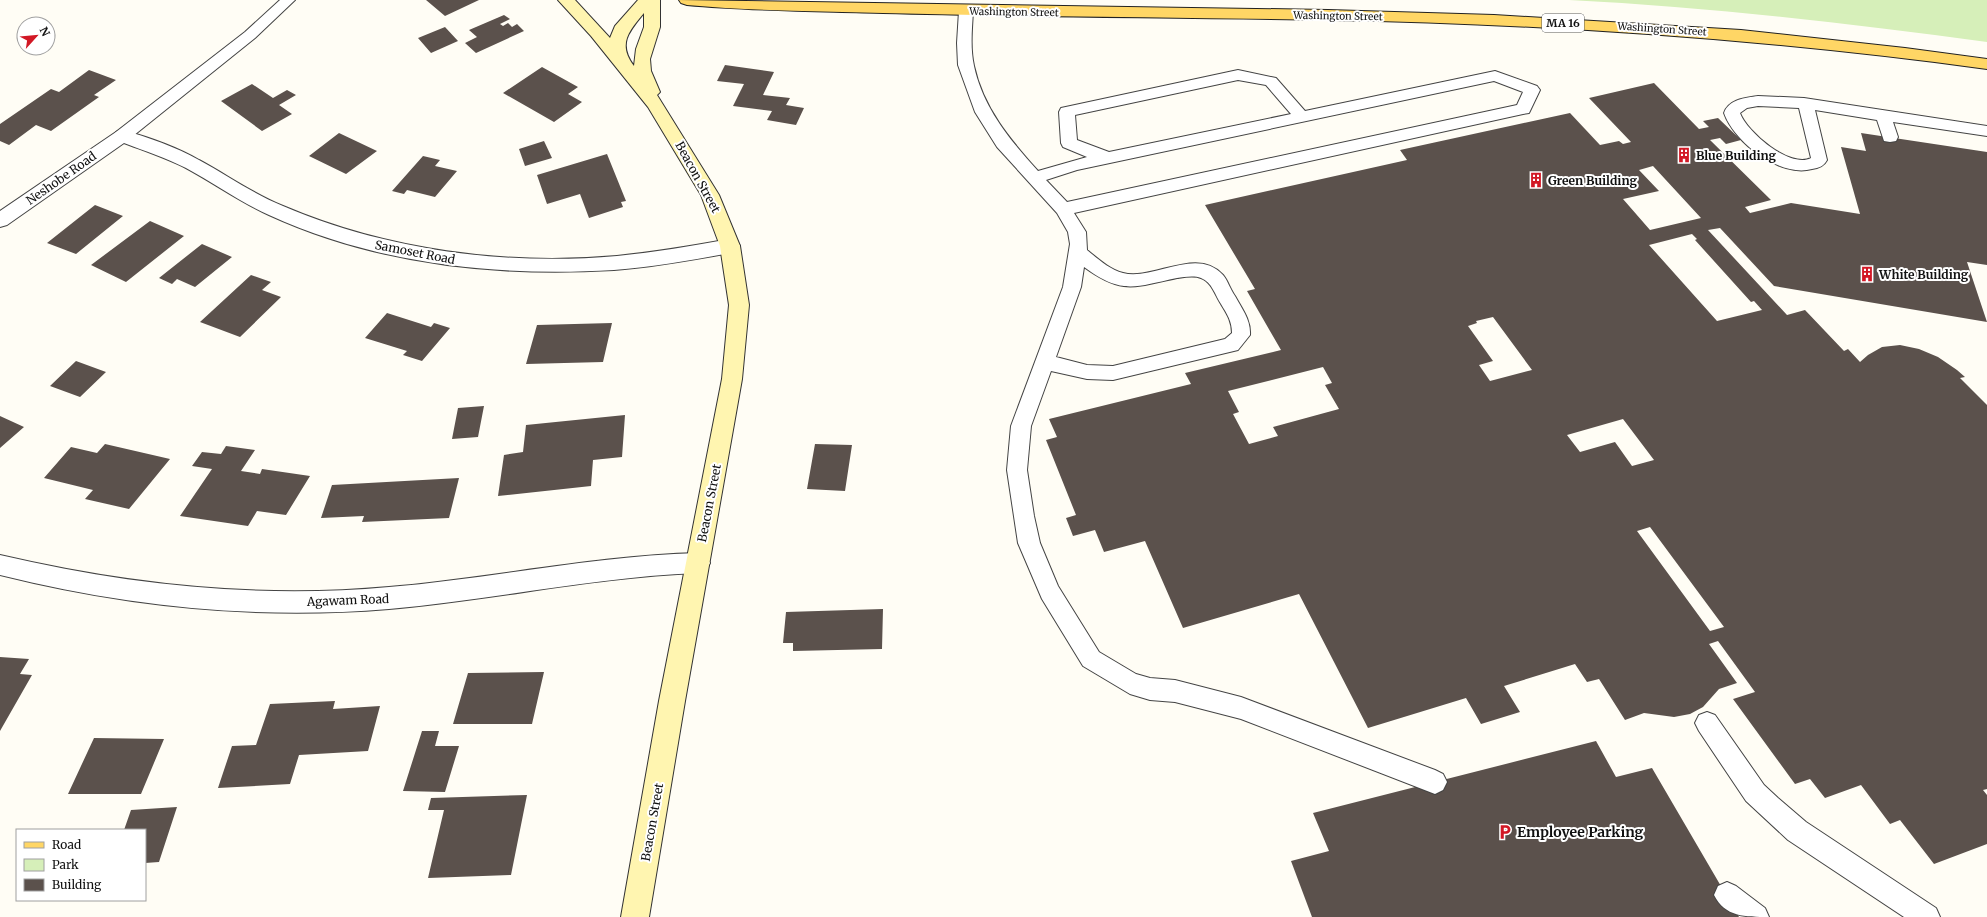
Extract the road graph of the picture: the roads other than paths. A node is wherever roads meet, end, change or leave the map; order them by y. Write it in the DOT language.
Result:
graph roads {
  1 [pos="288,0"];
  2 [pos="566,0"];
  3 [pos="646,0"];
  4 [pos="652,0"];
  5 [pos="687,0"];
  6 [pos="897,4"];
  7 [pos="966,11"];
  8 [pos="621,62"];
  9 [pos="1987,64"];
  10 [pos="655,104"];
  11 [pos="1806,104"];
  12 [pos="1884,116"];
  13 [pos="1302,117"];
  14 [pos="1987,131"];
  15 [pos="122,136"];
  16 [pos="1890,138"];
  17 [pos="1114,157"];
  18 [pos="1035,178"];
  19 [pos="1063,209"];
  20 [pos="0,220"];
  21 [pos="730,246"];
  22 [pos="1078,253"];
  23 [pos="1044,362"];
  24 [pos="698,563"];
  25 [pos="0,565"];
  26 [pos="1706,723"];
  27 [pos="1435,782"];
  28 [pos="1727,896"];
  29 [pos="635,917"];
  30 [pos="1756,917"];
  31 [pos="1927,917"];
  1 -- 15 [label="lane"];
  2 -- 8 [label="main road"];
  3 -- 8 [label="main road, Beacon Street"];
  4 -- 10 [label="main road, Beacon Street"];
  5 -- 6 [label="main road, Washington Street / MA 16"];
  6 -- 7 [label="main road, Washington Street / MA 16"];
  7 -- 9 [label="main road, Washington Street / MA 16"];
  7 -- 18 [label="lane"];
  8 -- 10 [label="main road, Beacon Street"];
  10 -- 21 [label="main road, Beacon Street"];
  11 -- 11 [label="lane"];
  11 -- 12 [label="lane"];
  12 -- 14 [label="lane"];
  12 -- 16 [label="lane"];
  13 -- 17 [label="lane"];
  13 -- 17 [label="lane"];
  13 -- 19 [label="lane"];
  15 -- 20 [label="street, Neshobe Road"];
  15 -- 21 [label="street, Samoset Road"];
  17 -- 18 [label="lane"];
  18 -- 19 [label="lane"];
  19 -- 22 [label="lane"];
  21 -- 24 [label="main road, Beacon Street"];
  22 -- 23 [label="lane"];
  22 -- 23 [label="lane"];
  23 -- 27 [label="lane"];
  24 -- 25 [label="street, Agawam Road"];
  24 -- 29 [label="main road, Beacon Street"];
  26 -- 31 [label="lane"];
  28 -- 30 [label="lane"];
}
